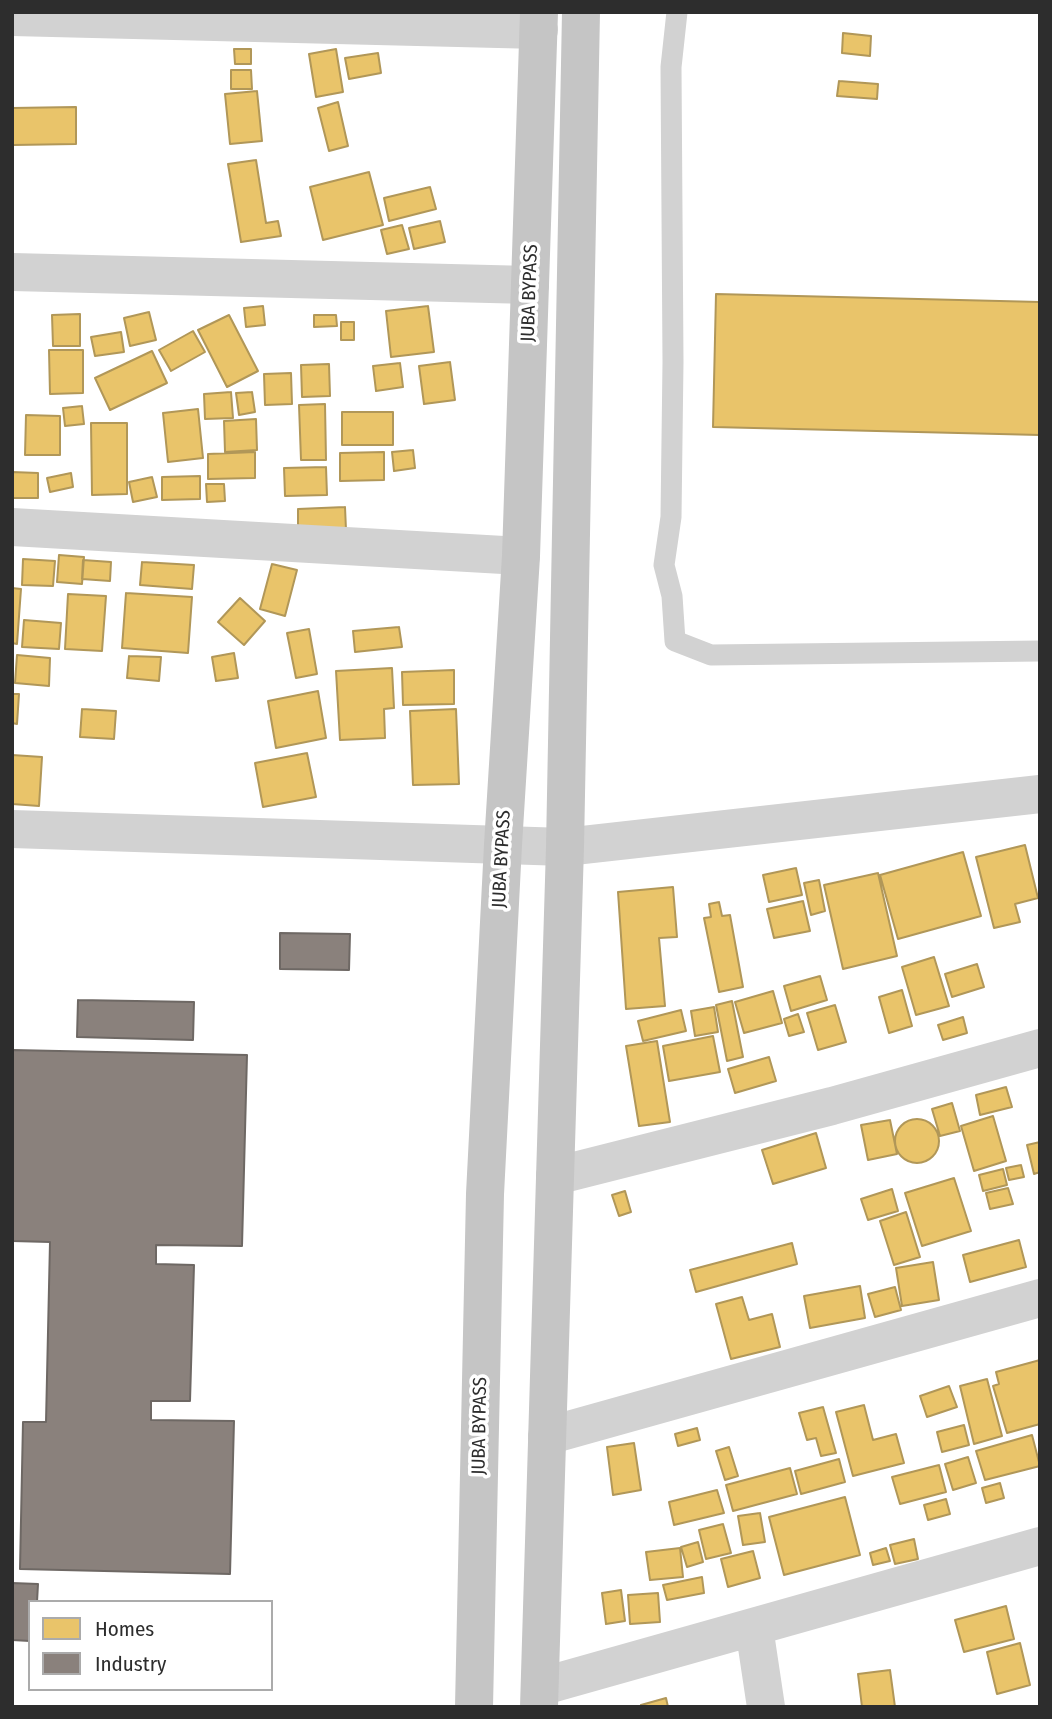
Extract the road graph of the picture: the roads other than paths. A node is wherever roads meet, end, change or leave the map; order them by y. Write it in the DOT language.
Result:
graph roads {
  1 [pos="581,12"];
  2 [pos="677,12"];
  3 [pos="12,17"];
  4 [pos="539,21"];
  5 [pos="12,272"];
  6 [pos="530,285"];
  7 [pos="12,527"];
  8 [pos="522,556"];
  9 [pos="1040,651"];
  10 [pos="1040,794"];
  11 [pos="12,829"];
  12 [pos="503,845"];
  13 [pos="565,847"];
  14 [pos="1040,1048"];
  15 [pos="555,1176"];
  16 [pos="1040,1298"];
  17 [pos="547,1436"];
  18 [pos="1040,1546"];
  19 [pos="754,1627"];
  20 [pos="540,1697"];
  21 [pos="474,1707"];
  22 [pos="766,1707"];
  1 -- 13 [label="main road"];
  2 -- 9 [label="lane"];
  3 -- 4 [label="street"];
  4 -- 6 [label="main road, JUBA BYPASS"];
  5 -- 6 [label="street"];
  6 -- 8 [label="main road, JUBA BYPASS"];
  7 -- 8 [label="street"];
  8 -- 12 [label="main road, JUBA BYPASS"];
  10 -- 13 [label="street"];
  11 -- 12 [label="street"];
  12 -- 13 [label="street"];
  12 -- 21 [label="main road, JUBA BYPASS"];
  13 -- 15 [label="main road"];
  14 -- 15 [label="street"];
  15 -- 17 [label="main road"];
  16 -- 17 [label="street"];
  17 -- 20 [label="main road"];
  18 -- 19 [label="street"];
  19 -- 20 [label="street"];
  19 -- 22 [label="street"];
}
